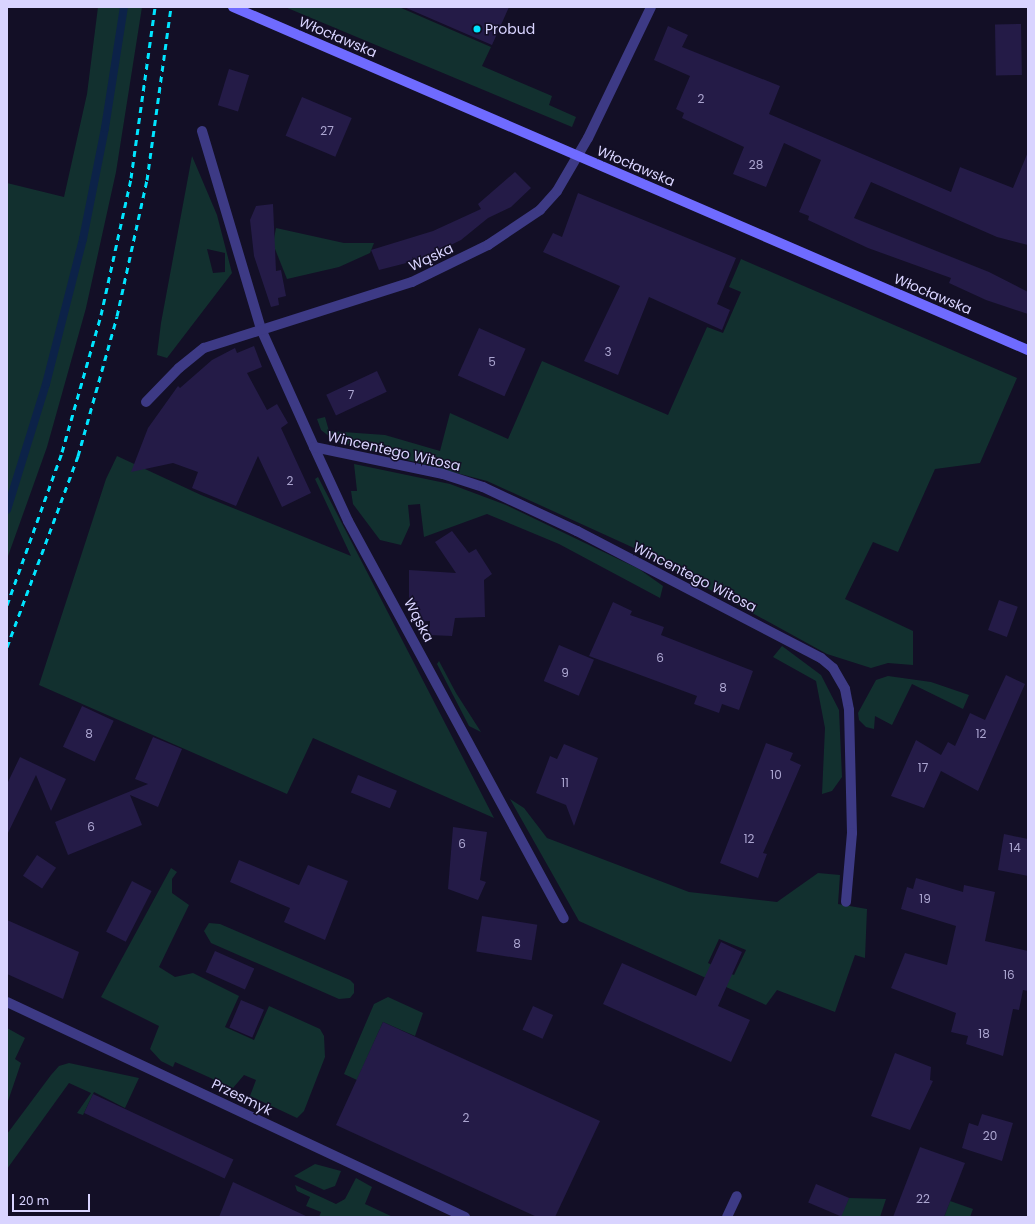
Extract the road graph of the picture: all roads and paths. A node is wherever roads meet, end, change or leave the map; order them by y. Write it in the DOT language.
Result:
graph roads {
  1 [pos="233,7"];
  2 [pos="651,7"];
  3 [pos="202,131"];
  4 [pos="578,156"];
  5 [pos="261,329"];
  6 [pos="1028,350"];
  7 [pos="146,402"];
  8 [pos="314,447"];
  9 [pos="846,902"];
  10 [pos="564,918"];
  11 [pos="7,1002"];
  12 [pos="737,1196"];
  13 [pos="465,1217"];
  14 [pos="727,1217"];
  1 -- 4 [label="street, Włocławska"];
  2 -- 4 [label="street, Wąska"];
  3 -- 5 [label="street, Wąska"];
  4 -- 5 [label="street, Wąska"];
  4 -- 6 [label="street, Włocławska"];
  5 -- 7 [label="street, Wąska"];
  5 -- 8 [label="street, Wąska"];
  8 -- 9 [label="street, Wincentego Witosa"];
  8 -- 10 [label="street, Wąska"];
  11 -- 13 [label="street, Przesmyk"];
  12 -- 14 [label="street"];
}
